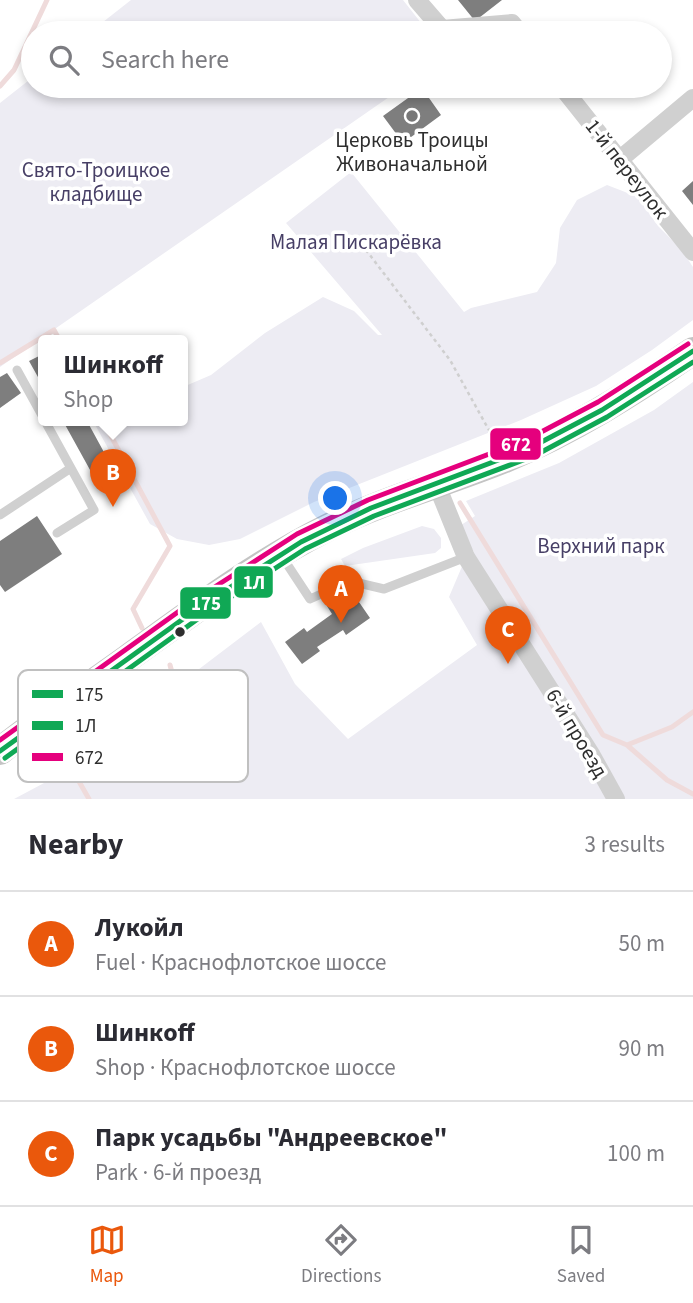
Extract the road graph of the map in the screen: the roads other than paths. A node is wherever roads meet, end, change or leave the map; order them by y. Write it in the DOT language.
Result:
graph roads {
  1 [pos="417,0"];
  2 [pos="435,21"];
  3 [pos="570,98"];
  4 [pos="693,98"];
  5 [pos="619,160"];
  6 [pos="693,252"];
  7 [pos="693,351"];
  8 [pos="17,370"];
  9 [pos="38,408"];
  10 [pos="48,426"];
  11 [pos="71,468"];
  12 [pos="436,483"];
  13 [pos="0,515"];
  14 [pos="57,533"];
  15 [pos="280,554"];
  16 [pos="466,557"];
  17 [pos="110,670"];
  18 [pos="18,735"];
  19 [pos="2,746"];
  20 [pos="617,799"];
  1 -- 2 [label="street"];
  3 -- 5 [label="street, 1-й переулок"];
  4 -- 5 [label="street"];
  5 -- 6 [label="street, 1-й переулок"];
  7 -- 12 [label="main road"];
  8 -- 9 [label="lane"];
  10 -- 11 [label="lane"];
  11 -- 13 [label="lane"];
  11 -- 14 [label="lane"];
  12 -- 15 [label="main road"];
  12 -- 16 [label="street, 6-й проезд"];
  15 -- 16 [label="lane"];
  15 -- 17 [label="main road"];
  16 -- 20 [label="street, 6-й проезд"];
  18 -- 19 [label="main road"];
}
